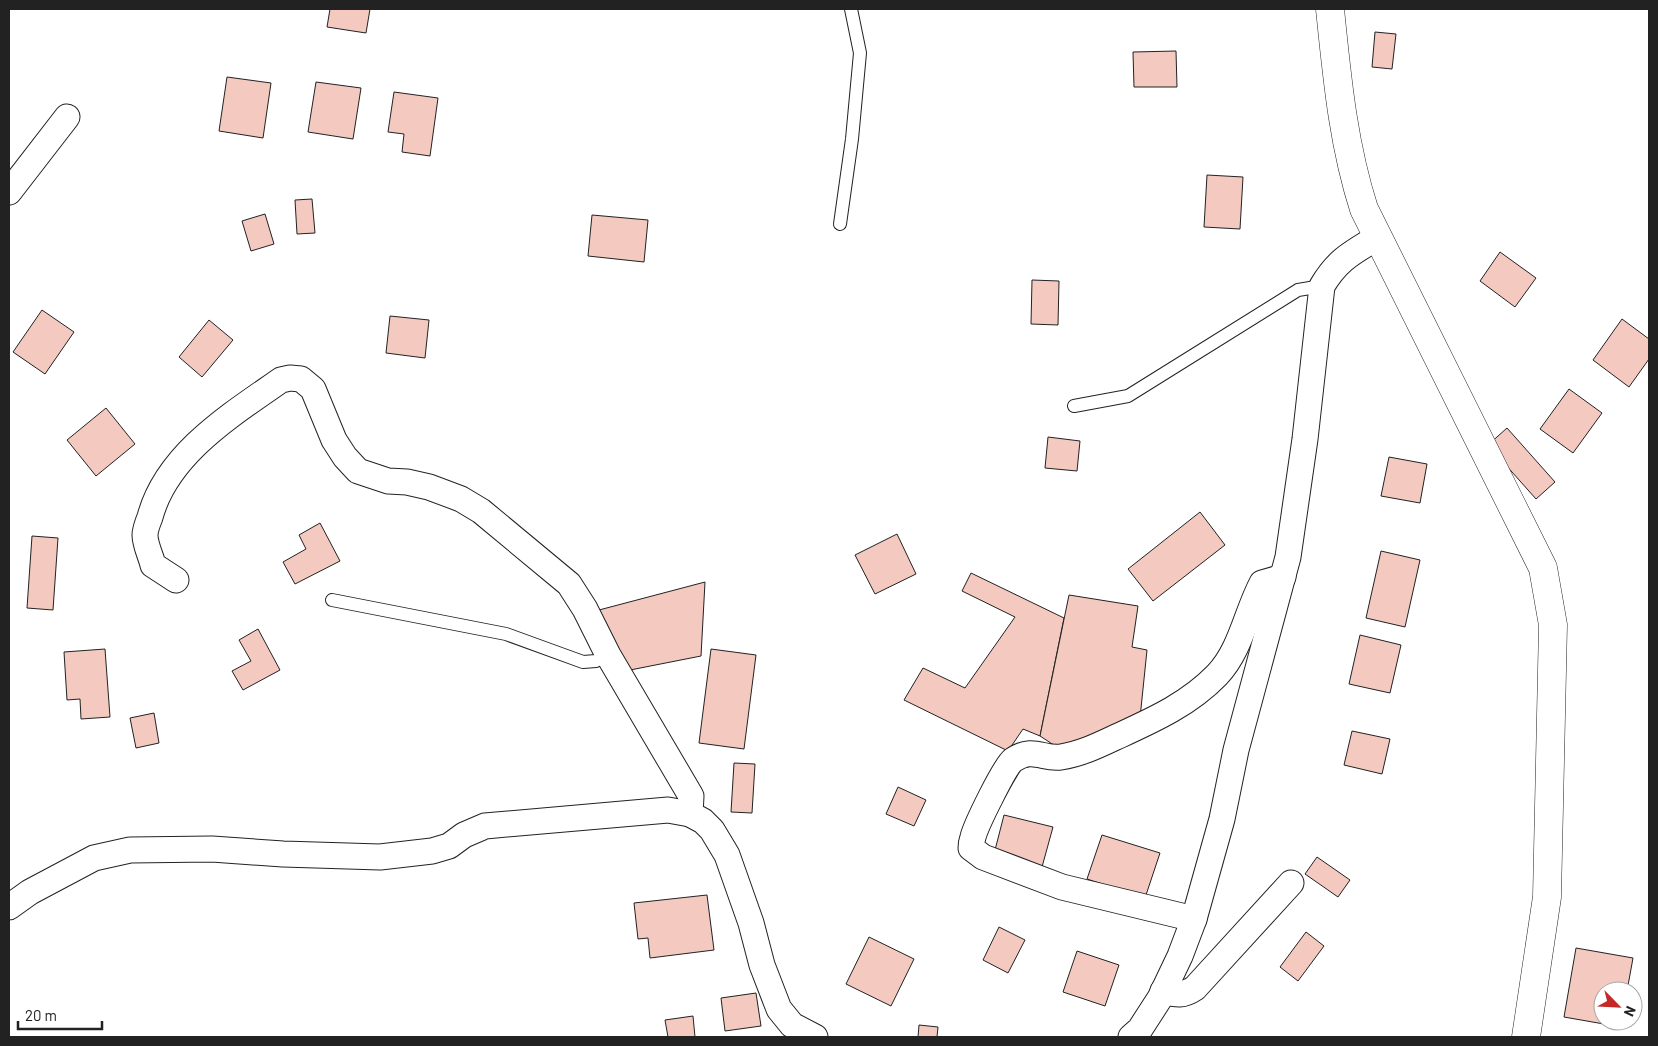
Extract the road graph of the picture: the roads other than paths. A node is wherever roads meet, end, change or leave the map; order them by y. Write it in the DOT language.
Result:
graph roads {
  1 [pos="851,9"];
  2 [pos="1330,9"];
  3 [pos="67,117"];
  4 [pos="9,192"];
  5 [pos="840,224"];
  6 [pos="1378,238"];
  7 [pos="1322,286"];
  8 [pos="1074,406"];
  9 [pos="1283,577"];
  10 [pos="176,580"];
  11 [pos="332,600"];
  12 [pos="608,655"];
  13 [pos="690,814"];
  14 [pos="1291,883"];
  15 [pos="9,907"];
  16 [pos="1194,918"];
  17 [pos="1163,991"];
  18 [pos="789,1031"];
  19 [pos="815,1037"];
  20 [pos="1131,1037"];
  21 [pos="1526,1037"];
  1 -- 5 [label="lane"];
  2 -- 6 [label="street"];
  3 -- 4 [label="street"];
  6 -- 7 [label="street"];
  6 -- 21 [label="street"];
  7 -- 8 [label="lane"];
  7 -- 9 [label="street"];
  9 -- 16 [label="street"];
  9 -- 16 [label="street"];
  10 -- 12 [label="street"];
  11 -- 12 [label="lane"];
  12 -- 13 [label="street"];
  13 -- 15 [label="street"];
  13 -- 18 [label="street"];
  14 -- 17 [label="street"];
  16 -- 17 [label="street"];
  17 -- 20 [label="street"];
  18 -- 19 [label="street"];
}
